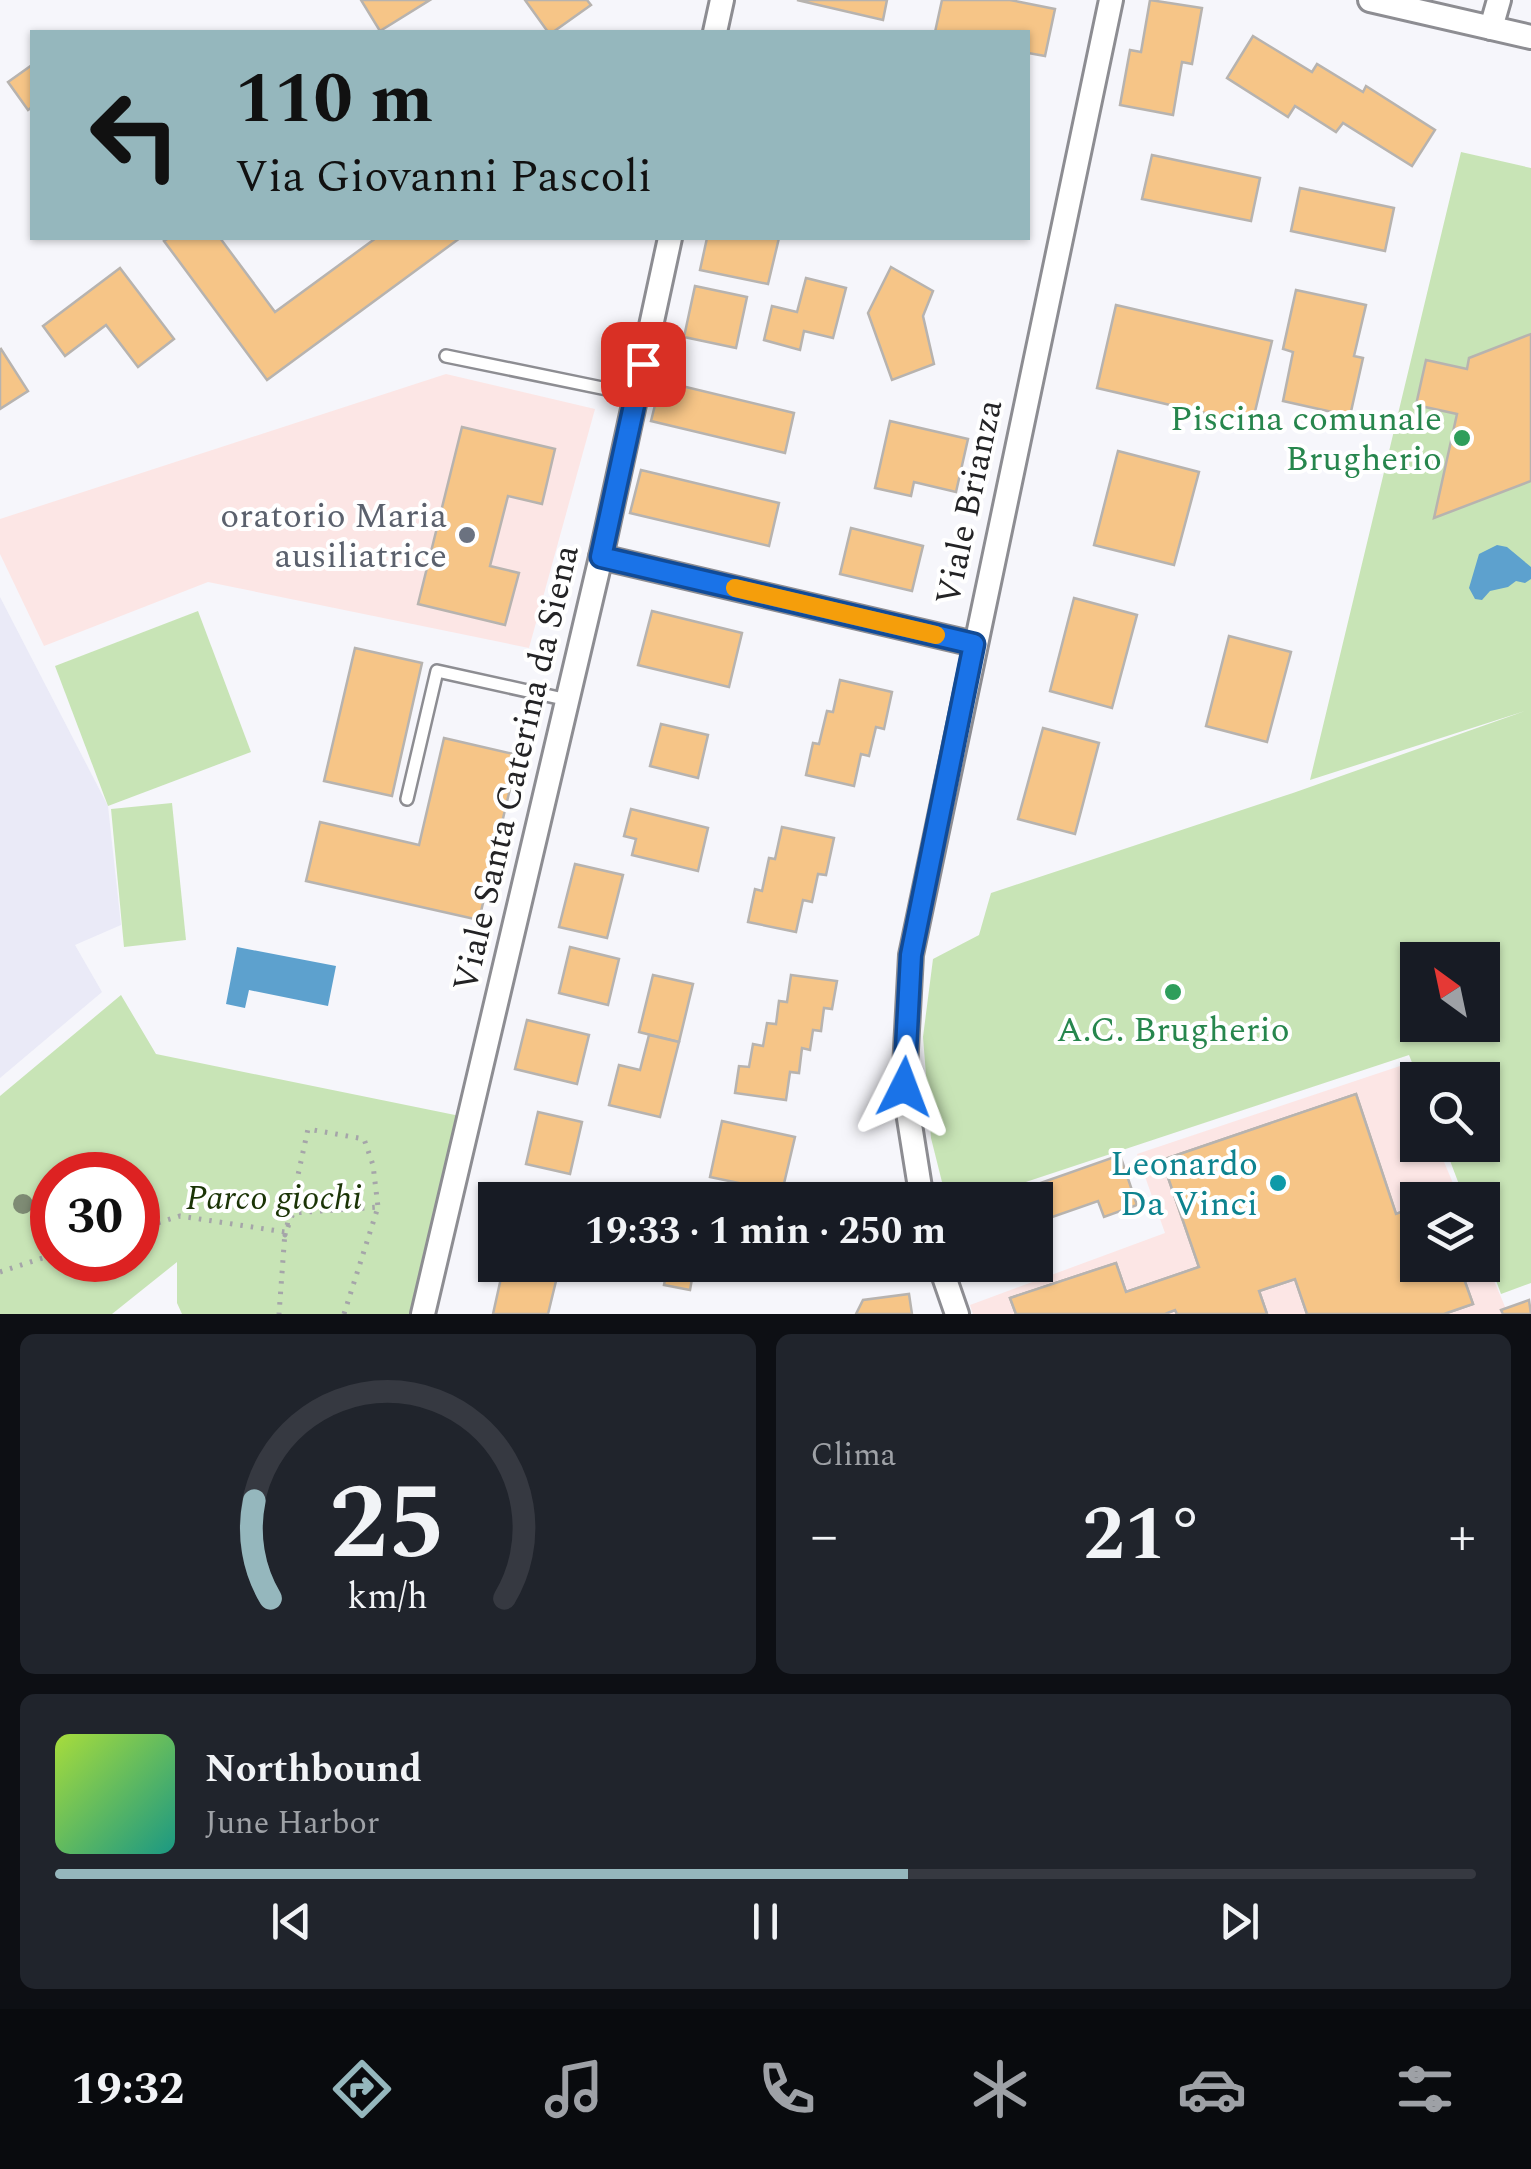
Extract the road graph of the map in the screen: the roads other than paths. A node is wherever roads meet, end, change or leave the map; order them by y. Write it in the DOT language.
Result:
graph roads {
  1 [pos="722,0"];
  2 [pos="1110,0"];
  3 [pos="1370,0"];
  4 [pos="1498,0"];
  5 [pos="1492,28"];
  6 [pos="715,30"];
  7 [pos="1531,38"];
  8 [pos="670,240"];
  9 [pos="446,356"];
  10 [pos="636,395"];
  11 [pos="601,557"];
  12 [pos="974,644"];
  13 [pos="568,700"];
  14 [pos="408,798"];
  15 [pos="919,1182"];
  16 [pos="946,1282"];
  17 [pos="423,1314"];
  18 [pos="957,1314"];
  1 -- 6 [label="street"];
  2 -- 12 [label="street, Viale Brianza"];
  3 -- 5 [label="street"];
  4 -- 5 [label="street"];
  5 -- 7 [label="street"];
  8 -- 10 [label="street, Viale Santa Caterina da Siena"];
  9 -- 10 [label="lane"];
  10 -- 11 [label="street, Viale Santa Caterina da Siena"];
  11 -- 12 [label="street"];
  11 -- 13 [label="street, Viale Santa Caterina da Siena"];
  12 -- 15 [label="street, Viale Brianza"];
  13 -- 14 [label="lane"];
  13 -- 17 [label="street, Viale Santa Caterina da Siena"];
  16 -- 18 [label="street"];
}
